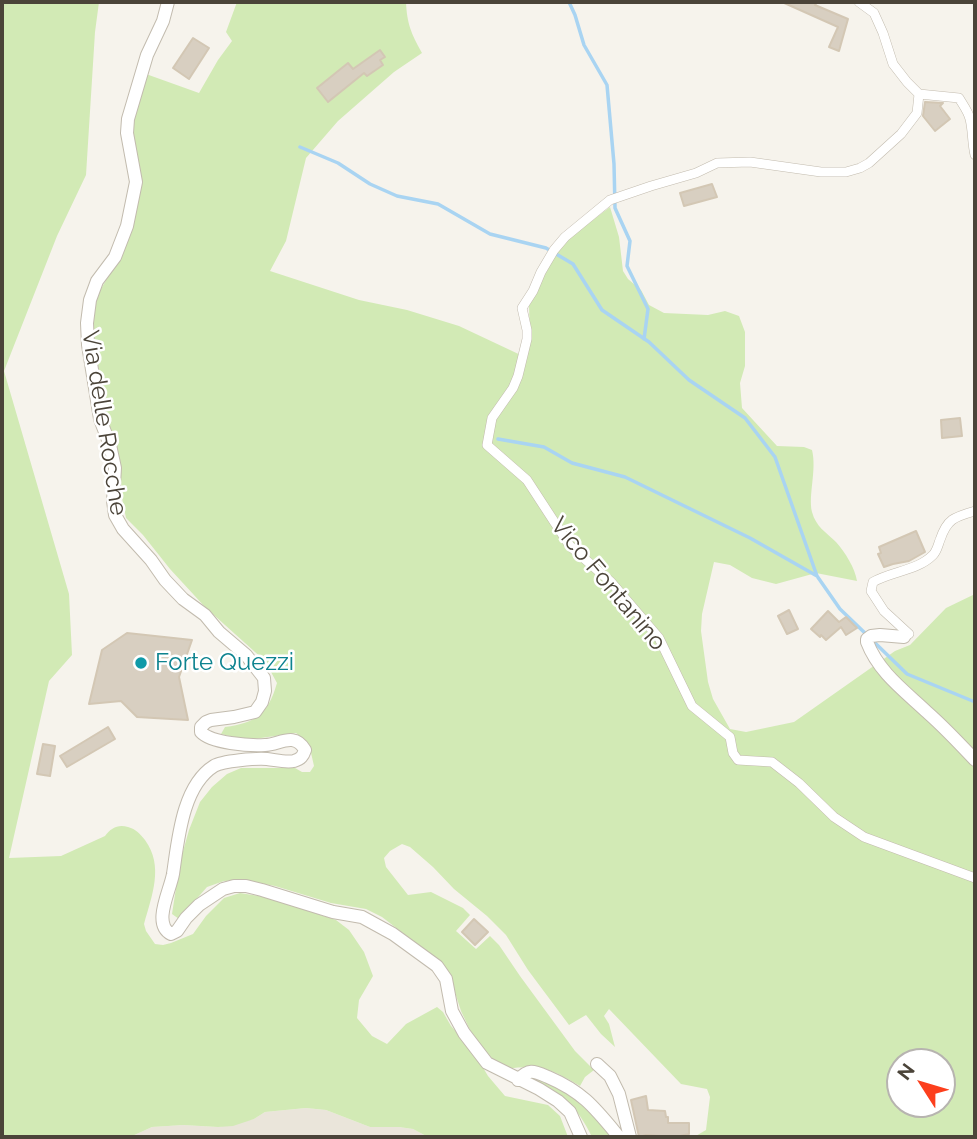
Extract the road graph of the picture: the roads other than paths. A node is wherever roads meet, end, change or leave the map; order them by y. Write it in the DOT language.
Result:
graph roads {
  1 [pos="168,2"];
  2 [pos="859,2"];
  3 [pos="919,94"];
  4 [pos="975,155"];
  5 [pos="975,511"];
  6 [pos="904,637"];
  7 [pos="975,760"];
  8 [pos="975,878"];
  9 [pos="597,1064"];
  10 [pos="518,1080"];
  11 [pos="581,1137"];
  12 [pos="619,1137"];
  13 [pos="630,1137"];
  1 -- 10 [label="street, Via delle Rocche"];
  2 -- 3 [label="street"];
  3 -- 4 [label="street"];
  3 -- 8 [label="street, Vico Fontanino"];
  5 -- 6 [label="street"];
  6 -- 7 [label="street"];
  9 -- 13 [label="street"];
  10 -- 11 [label="street"];
  10 -- 12 [label="street"];
}
